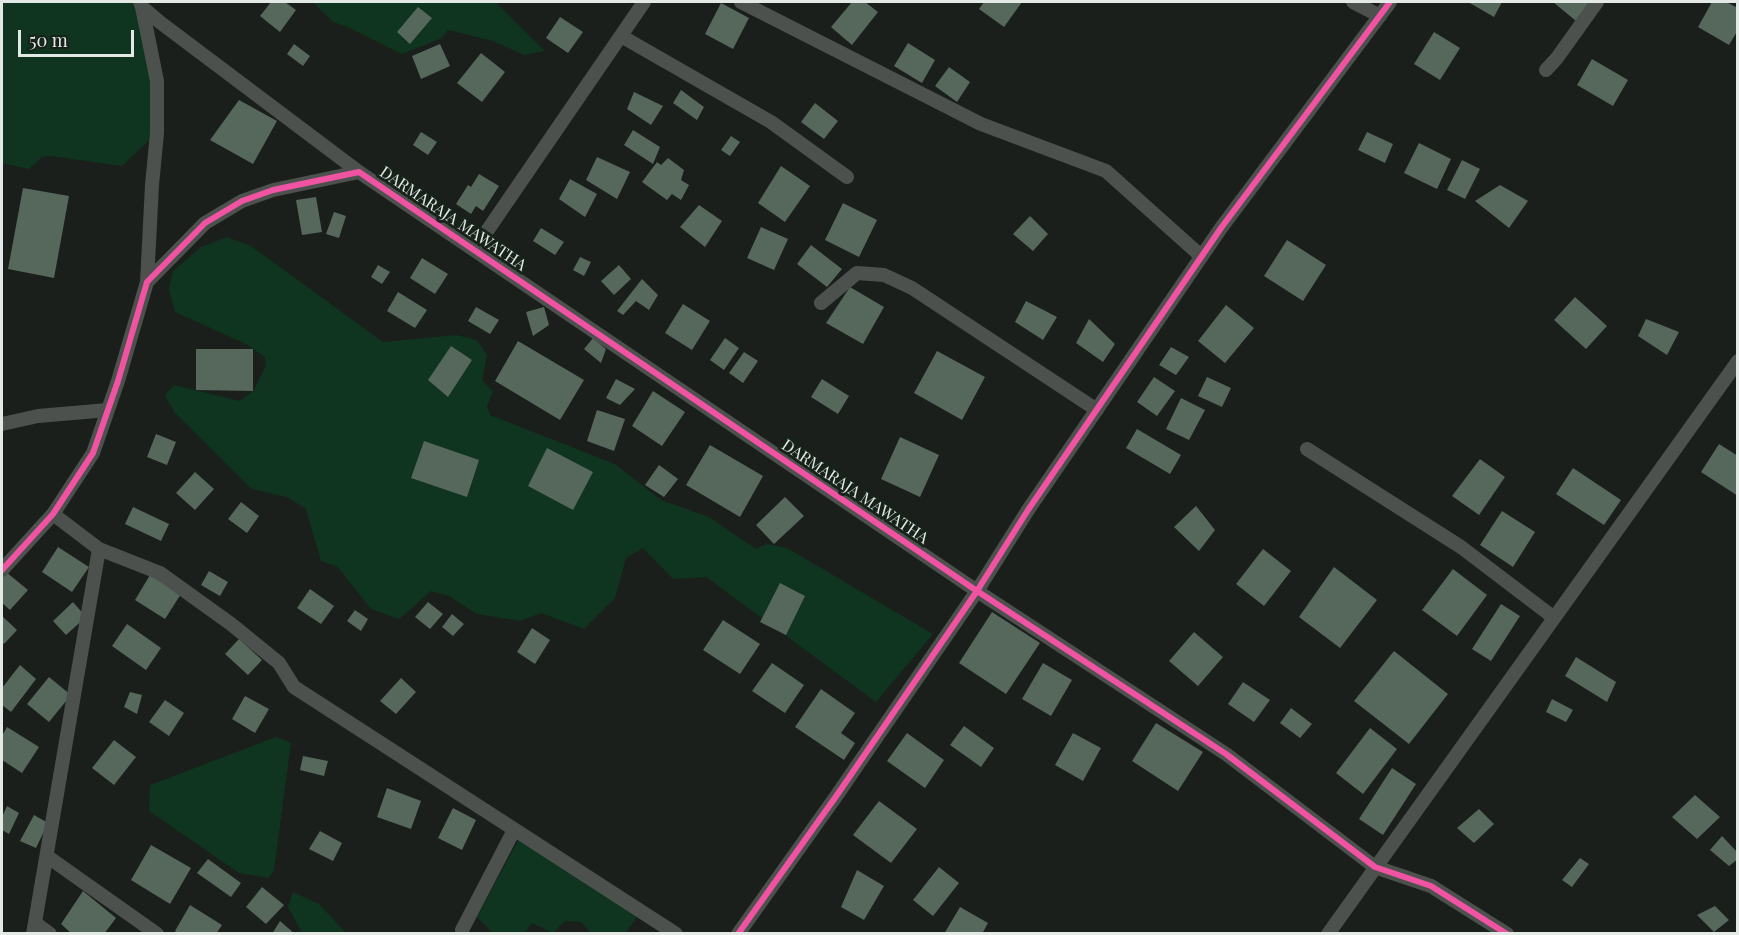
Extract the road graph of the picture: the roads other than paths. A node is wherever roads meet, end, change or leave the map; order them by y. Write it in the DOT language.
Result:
graph roads {
  1 [pos="644,2"];
  2 [pos="741,2"];
  3 [pos="1353,2"];
  4 [pos="1390,2"];
  5 [pos="1597,2"];
  6 [pos="141,4"];
  7 [pos="1380,16"];
  8 [pos="621,36"];
  9 [pos="1546,70"];
  10 [pos="359,172"];
  11 [pos="847,177"];
  12 [pos="474,250"];
  13 [pos="1201,256"];
  14 [pos="147,282"];
  15 [pos="821,303"];
  16 [pos="1737,361"];
  17 [pos="108,410"];
  18 [pos="1097,410"];
  19 [pos="2,424"];
  20 [pos="1307,449"];
  21 [pos="53,514"];
  22 [pos="99,549"];
  23 [pos="2,570"];
  24 [pos="977,591"];
  25 [pos="1553,617"];
  26 [pos="514,830"];
  27 [pos="48,857"];
  28 [pos="1375,867"];
  29 [pos="34,928"];
  30 [pos="462,930"];
  31 [pos="50,933"];
  32 [pos="157,933"];
  33 [pos="676,933"];
  34 [pos="738,933"];
  35 [pos="1328,933"];
  36 [pos="1507,933"];
  1 -- 8 [label="street"];
  2 -- 13 [label="street"];
  3 -- 7 [label="street"];
  4 -- 7 [label="street"];
  5 -- 9 [label="street"];
  6 -- 10 [label="street"];
  6 -- 14 [label="street"];
  7 -- 13 [label="street"];
  8 -- 11 [label="street"];
  8 -- 12 [label="street"];
  10 -- 12 [label="street, DARMARAJA MAWATHA"];
  10 -- 14 [label="street, DARMARAJA MAWATHA"];
  12 -- 24 [label="street, DARMARAJA MAWATHA"];
  13 -- 18 [label="street"];
  14 -- 17 [label="street, DARMARAJA MAWATHA"];
  15 -- 18 [label="street"];
  16 -- 25 [label="street"];
  17 -- 19 [label="street"];
  17 -- 21 [label="street, DARMARAJA MAWATHA"];
  18 -- 24 [label="street"];
  20 -- 25 [label="street"];
  21 -- 22 [label="street"];
  21 -- 23 [label="street, DARMARAJA MAWATHA"];
  22 -- 26 [label="street"];
  22 -- 27 [label="street"];
  24 -- 28 [label="street, DARMARAJA MAWATHA"];
  24 -- 34 [label="street"];
  25 -- 28 [label="street"];
  26 -- 30 [label="street"];
  26 -- 33 [label="street"];
  27 -- 29 [label="street"];
  27 -- 32 [label="street"];
  28 -- 35 [label="street"];
  28 -- 36 [label="street, DARMARAJA MAWATHA"];
  29 -- 31 [label="street"];
}
